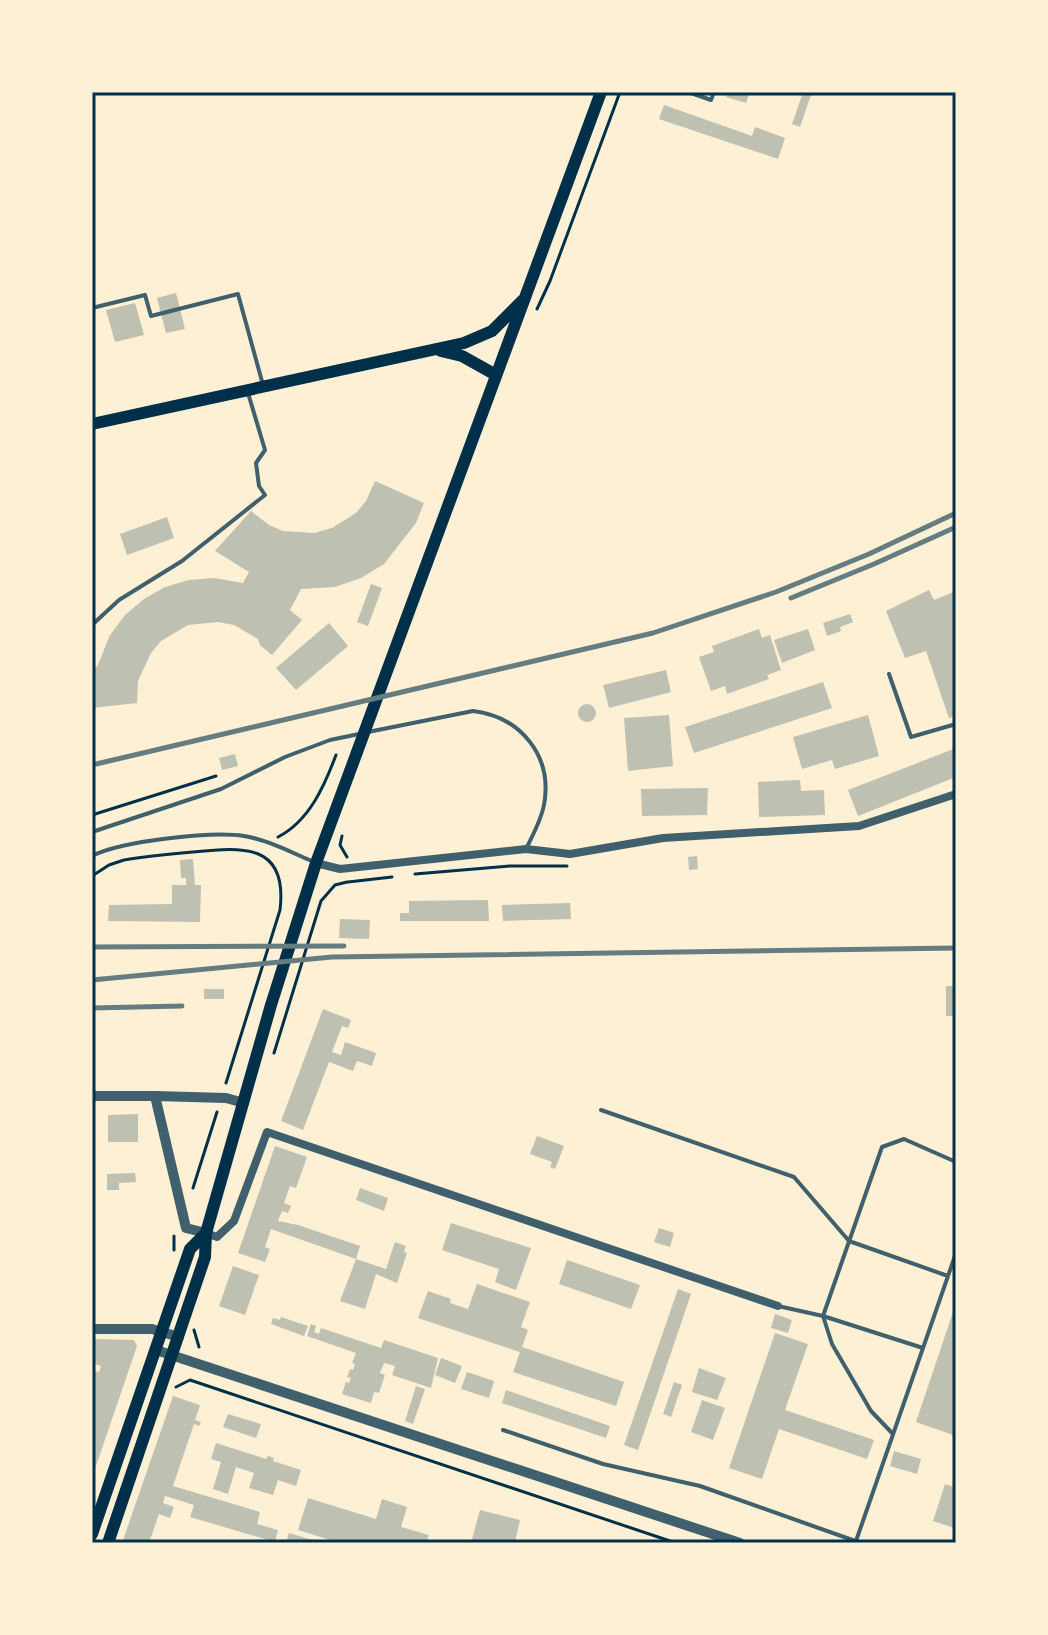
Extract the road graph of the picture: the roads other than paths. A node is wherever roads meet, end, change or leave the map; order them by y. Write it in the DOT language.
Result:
graph roads {
  1 [pos="601,92"];
  2 [pos="688,92"];
  3 [pos="714,92"];
  4 [pos="525,298"];
  5 [pos="92,308"];
  6 [pos="436,351"];
  7 [pos="496,375"];
  8 [pos="264,388"];
  9 [pos="248,391"];
  10 [pos="92,424"];
  11 [pos="92,625"];
  12 [pos="889,674"];
  13 [pos="956,724"];
  14 [pos="956,794"];
  15 [pos="92,832"];
  16 [pos="526,849"];
  17 [pos="92,856"];
  18 [pos="316,863"];
  19 [pos="92,1096"];
  20 [pos="155,1096"];
  21 [pos="244,1103"];
  22 [pos="601,1110"];
  23 [pos="956,1162"];
  24 [pos="206,1233"];
  25 [pos="849,1241"];
  26 [pos="956,1253"];
  27 [pos="948,1276"];
  28 [pos="778,1306"];
  29 [pos="823,1316"];
  30 [pos="92,1329"];
  31 [pos="162,1332"];
  32 [pos="179,1337"];
  33 [pos="923,1348"];
  34 [pos="156,1350"];
  35 [pos="173,1355"];
  36 [pos="503,1430"];
  37 [pos="892,1433"];
  38 [pos="92,1534"];
  39 [pos="857,1542"];
  40 [pos="108,1543"];
  41 [pos="740,1543"];
  1 -- 4 [label="main road"];
  2 -- 3 [label="lane"];
  4 -- 6 [label="main road"];
  4 -- 7 [label="main road"];
  5 -- 8 [label="lane"];
  6 -- 7 [label="main road"];
  6 -- 8 [label="main road"];
  7 -- 18 [label="main road"];
  8 -- 9 [label="main road"];
  9 -- 10 [label="main road"];
  9 -- 11 [label="lane"];
  12 -- 13 [label="lane"];
  14 -- 16 [label="street"];
  15 -- 16 [label="lane"];
  16 -- 18 [label="street"];
  17 -- 18 [label="lane"];
  18 -- 21 [label="main road"];
  19 -- 20 [label="street"];
  20 -- 21 [label="street"];
  20 -- 24 [label="street"];
  21 -- 24 [label="main road"];
  22 -- 25 [label="lane"];
  23 -- 25 [label="lane"];
  24 -- 28 [label="street"];
  24 -- 31 [label="main road"];
  24 -- 32 [label="main road"];
  25 -- 27 [label="lane"];
  25 -- 29 [label="lane"];
  26 -- 27 [label="lane"];
  27 -- 33 [label="lane"];
  28 -- 29 [label="lane"];
  29 -- 33 [label="lane"];
  29 -- 37 [label="lane"];
  30 -- 31 [label="street"];
  31 -- 32 [label="street"];
  31 -- 34 [label="main road"];
  32 -- 35 [label="main road"];
  33 -- 37 [label="lane"];
  34 -- 35 [label="street"];
  34 -- 38 [label="main road"];
  35 -- 40 [label="main road"];
  35 -- 41 [label="street"];
  36 -- 39 [label="lane"];
  37 -- 39 [label="lane"];
}
